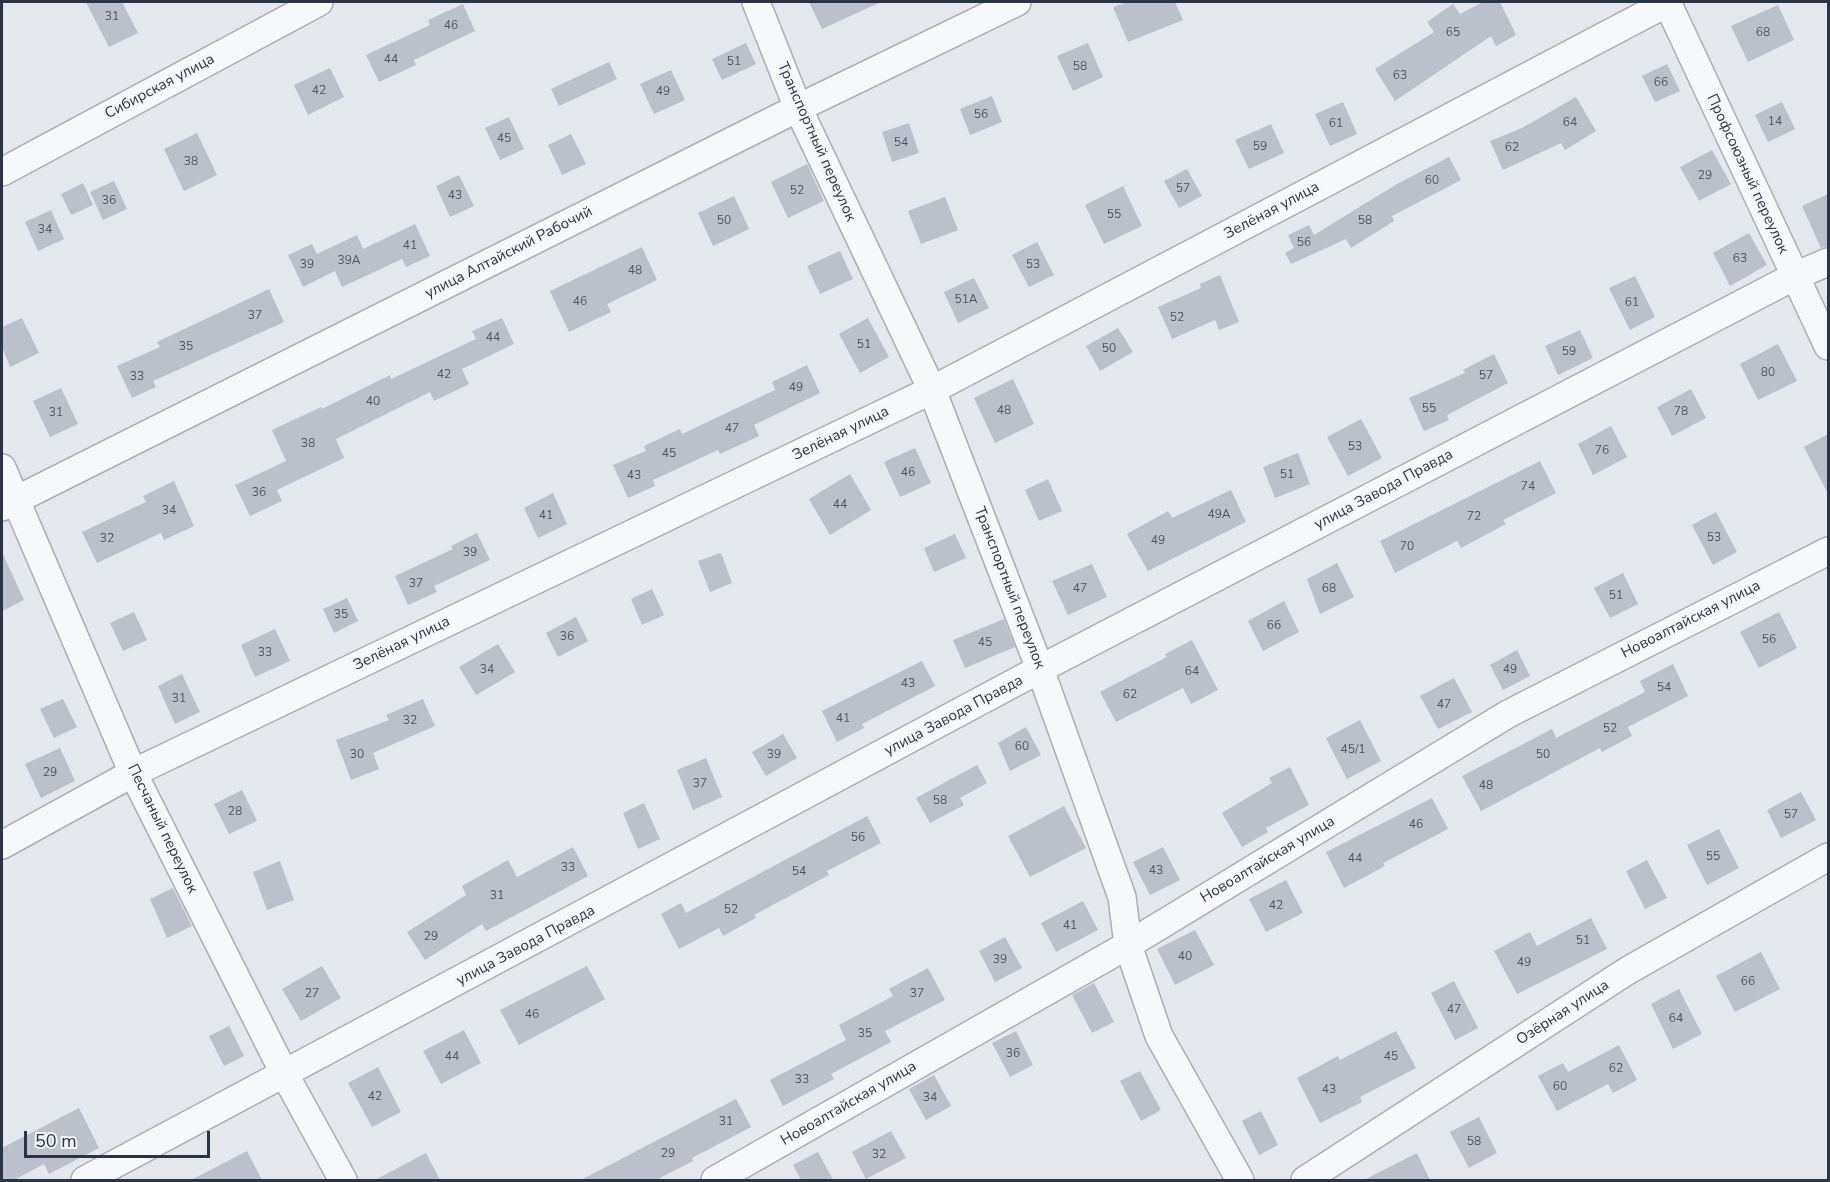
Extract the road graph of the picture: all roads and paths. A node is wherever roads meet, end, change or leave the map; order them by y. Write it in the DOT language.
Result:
graph roads {
  1 [pos="319,2"];
  2 [pos="756,2"];
  3 [pos="1017,2"];
  4 [pos="1668,2"];
  5 [pos="798,108"];
  6 [pos="2,172"];
  7 [pos="1828,262"];
  8 [pos="1795,276"];
  9 [pos="1828,346"];
  10 [pos="932,390"];
  11 [pos="2,468"];
  12 [pos="8,503"];
  13 [pos="1828,551"];
  14 [pos="1040,669"];
  15 [pos="133,773"];
  16 [pos="2,845"];
  17 [pos="1828,857"];
  18 [pos="1128,945"];
  19 [pos="285,1075"];
  20 [pos="85,1180"];
  21 [pos="343,1180"];
  22 [pos="715,1180"];
  23 [pos="1240,1180"];
  24 [pos="1305,1180"];
  1 -- 6 [label="street, Сибирская улица"];
  2 -- 5 [label="street, Транспортный переулок"];
  3 -- 5 [label="street, улица Алтайский Рабочий"];
  4 -- 8 [label="street, Профсоюзный переулок"];
  4 -- 10 [label="street, Зелёная улица"];
  5 -- 10 [label="street, Транспортный переулок"];
  5 -- 12 [label="street, улица Алтайский Рабочий"];
  7 -- 8 [label="street, улица Завода Правда"];
  8 -- 9 [label="street, Профсоюзный переулок"];
  8 -- 14 [label="street, улица Завода Правда"];
  10 -- 14 [label="street, Транспортный переулок"];
  10 -- 15 [label="street, Зелёная улица"];
  11 -- 12 [label="street, Песчаный переулок"];
  12 -- 15 [label="street, Песчаный переулок"];
  13 -- 18 [label="street, Новоалтайская улица"];
  14 -- 18 [label="street, Транспортный переулок"];
  14 -- 19 [label="street, улица Завода Правда"];
  15 -- 16 [label="street, Зелёная улица"];
  15 -- 19 [label="street, Песчаный переулок"];
  17 -- 24 [label="street, Озёрная улица"];
  18 -- 22 [label="street, Новоалтайская улица"];
  18 -- 23 [label="street, Транспортный переулок"];
  19 -- 20 [label="street, улица Завода Правда"];
  19 -- 21 [label="street, Песчаный переулок"];
}
